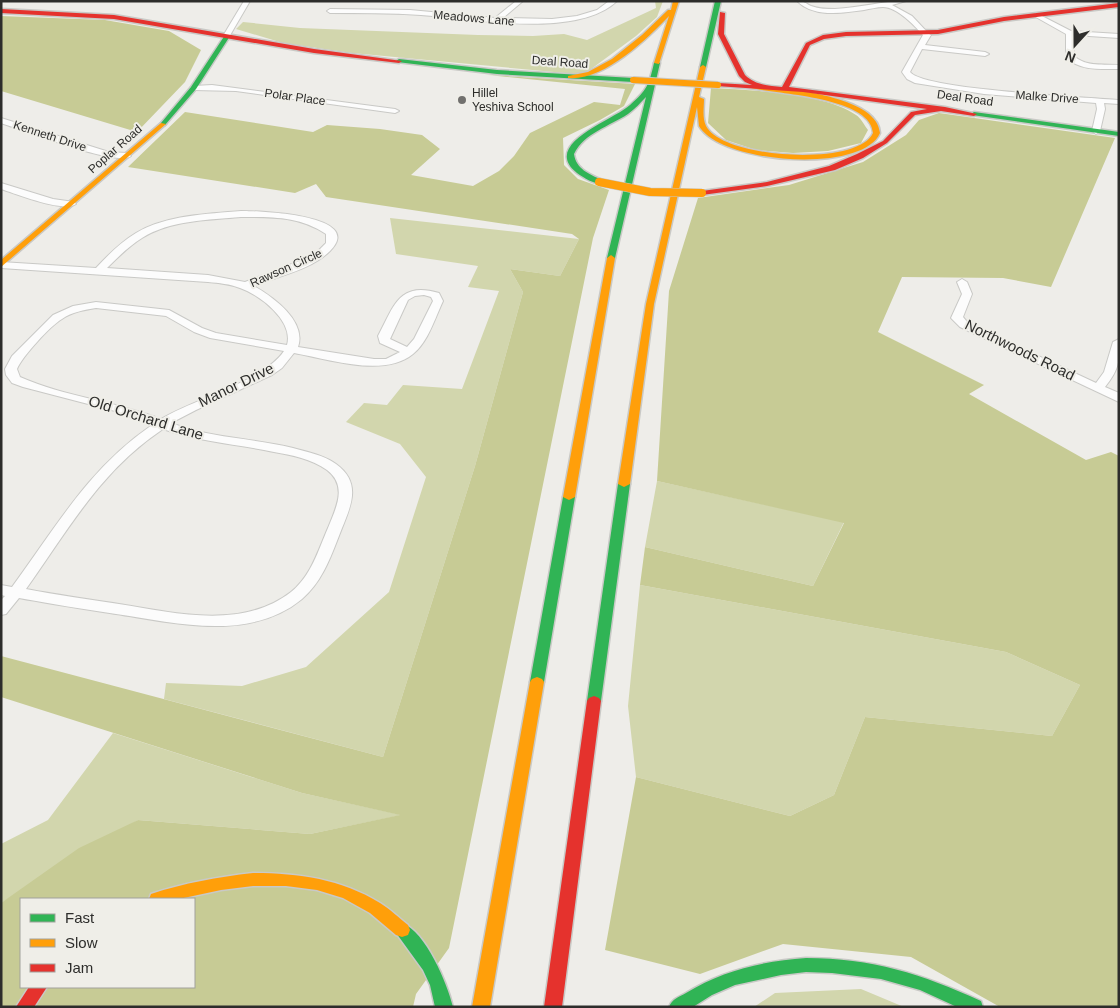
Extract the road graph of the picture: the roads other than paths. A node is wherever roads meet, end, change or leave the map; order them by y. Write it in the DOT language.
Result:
graph roads {
  1 [pos="247,1"];
  2 [pos="520,1"];
  3 [pos="614,1"];
  4 [pos="718,1"];
  5 [pos="722,1"];
  6 [pos="800,1"];
  7 [pos="903,1"];
  8 [pos="428,2"];
  9 [pos="676,4"];
  10 [pos="884,4"];
  11 [pos="1119,5"];
  12 [pos="1,11"];
  13 [pos="330,11"];
  14 [pos="422,14"];
  15 [pos="1036,15"];
  16 [pos="497,20"];
  17 [pos="182,28"];
  18 [pos="926,33"];
  19 [pos="1070,33"];
  20 [pos="1119,36"];
  21 [pos="222,43"];
  22 [pos="921,47"];
  23 [pos="985,54"];
  24 [pos="1119,67"];
  25 [pos="570,77"];
  26 [pos="753,87"];
  27 [pos="194,88"];
  28 [pos="650,88"];
  29 [pos="766,88"];
  30 [pos="785,88"];
  31 [pos="699,90"];
  32 [pos="1100,101"];
  33 [pos="1119,102"];
  34 [pos="945,109"];
  35 [pos="394,111"];
  36 [pos="1,120"];
  37 [pos="1096,131"];
  38 [pos="1119,134"];
  39 [pos="127,156"];
  40 [pos="1,186"];
  41 [pos="71,204"];
  42 [pos="3,263"];
  43 [pos="100,270"];
  44 [pos="962,282"];
  45 [pos="245,286"];
  46 [pos="1119,342"];
  47 [pos="290,350"];
  48 [pos="409,352"];
  49 [pos="1098,388"];
  50 [pos="1119,398"];
  51 [pos="162,424"];
  52 [pos="1,590"];
  53 [pos="16,593"];
  54 [pos="1,610"];
  55 [pos="160,898"];
  56 [pos="38,988"];
  57 [pos="24,1007"];
  58 [pos="444,1007"];
  59 [pos="481,1007"];
  60 [pos="553,1007"];
  61 [pos="677,1007"];
  62 [pos="975,1007"];
  1 -- 21 [label="street"];
  2 -- 16 [label="street"];
  3 -- 16 [label="street, Meadows Lane"];
  4 -- 31 [label="main road"];
  5 -- 29 [label="main road"];
  6 -- 10 [label="street"];
  7 -- 10 [label="street"];
  8 -- 14 [label="street"];
  9 -- 25 [label="main road"];
  9 -- 28 [label="main road"];
  10 -- 18 [label="street"];
  11 -- 15 [label="main road"];
  12 -- 17 [label="main road"];
  13 -- 14 [label="street, Meadows Lane"];
  14 -- 16 [label="street, Meadows Lane"];
  15 -- 18 [label="main road"];
  15 -- 19 [label="street"];
  17 -- 21 [label="main road"];
  17 -- 21 [label="main road"];
  18 -- 22 [label="street, Malke Drive"];
  18 -- 30 [label="main road"];
  19 -- 20 [label="street"];
  19 -- 24 [label="street"];
  21 -- 25 [label="main road, Deal Road"];
  21 -- 27 [label="main road, Poplar Road"];
  22 -- 23 [label="street"];
  22 -- 32 [label="street, Malke Drive"];
  25 -- 26 [label="main road, Deal Road, bridge"];
  26 -- 29 [label="main road, Deal Road"];
  26 -- 31 [label="main road"];
  27 -- 35 [label="street, Polar Place"];
  27 -- 39 [label="main road, Poplar Road"];
  28 -- 34 [label="main road, bridge"];
  28 -- 59 [label="main road"];
  29 -- 30 [label="main road, Deal Road"];
  30 -- 34 [label="main road, Deal Road"];
  31 -- 60 [label="main road"];
  32 -- 33 [label="street, Malke Drive"];
  32 -- 37 [label="street"];
  34 -- 37 [label="main road, Deal Road"];
  36 -- 39 [label="street, Kenneth Drive"];
  37 -- 38 [label="main road, Deal Road"];
  39 -- 41 [label="main road, Poplar Road"];
  40 -- 41 [label="street"];
  41 -- 42 [label="main road, Poplar Road"];
  42 -- 43 [label="street"];
  43 -- 45 [label="street"];
  43 -- 45 [label="street, Rawson Circle"];
  44 -- 49 [label="street, Northwoods Road"];
  45 -- 47 [label="street"];
  46 -- 49 [label="street"];
  47 -- 48 [label="street, Old Orchard Lane"];
  47 -- 51 [label="street, Manor Drive"];
  47 -- 51 [label="street, Old Orchard Lane"];
  48 -- 48 [label="street"];
  49 -- 50 [label="street, Northwoods Road"];
  51 -- 53 [label="street, Manor Drive"];
  51 -- 53 [label="street, Old Orchard Lane"];
  52 -- 53 [label="street, Old Orchard Lane"];
  53 -- 54 [label="street, Manor Drive"];
  55 -- 58 [label="main road"];
  56 -- 57 [label="main road"];
  61 -- 62 [label="main road"];
}
